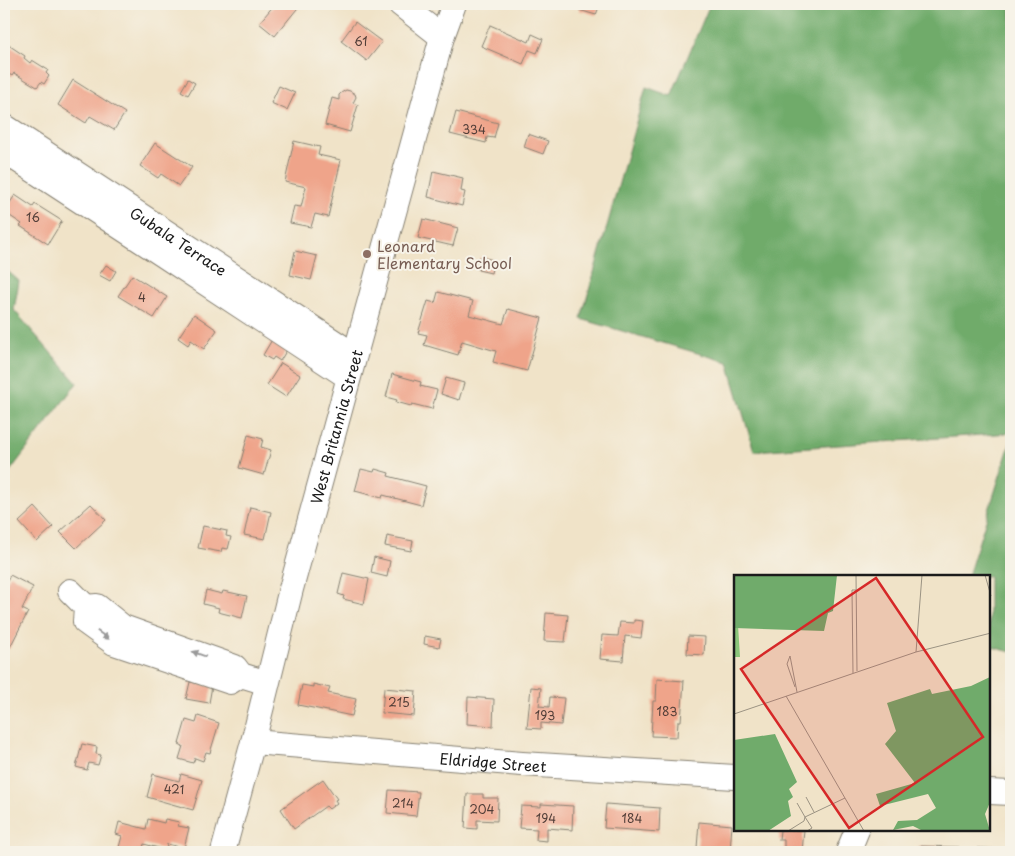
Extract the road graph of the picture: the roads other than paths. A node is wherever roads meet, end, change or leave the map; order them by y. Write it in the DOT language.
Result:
graph roads {
  1 [pos="400,4"];
  2 [pos="454,4"];
  3 [pos="442,38"];
  4 [pos="4,126"];
  5 [pos="4,151"];
  6 [pos="351,366"];
  7 [pos="78,598"];
  8 [pos="267,683"];
  9 [pos="253,742"];
  10 [pos="734,778"];
  11 [pos="990,792"];
  12 [pos="1011,793"];
  13 [pos="857,831"];
  14 [pos="223,852"];
  15 [pos="848,852"];
  1 -- 3 [label="street"];
  2 -- 3 [label="street, West Britannia Street"];
  3 -- 6 [label="street, West Britannia Street"];
  4 -- 6 [label="street, Gubala Terrace"];
  5 -- 6 [label="street, Gubala Terrace"];
  6 -- 8 [label="street, West Britannia Street"];
  7 -- 8 [label="street"];
  8 -- 9 [label="street, West Britannia Street"];
  9 -- 10 [label="street, Eldridge Street"];
  9 -- 14 [label="street, West Britannia Street"];
  11 -- 12 [label="street"];
  13 -- 15 [label="street"];
}
